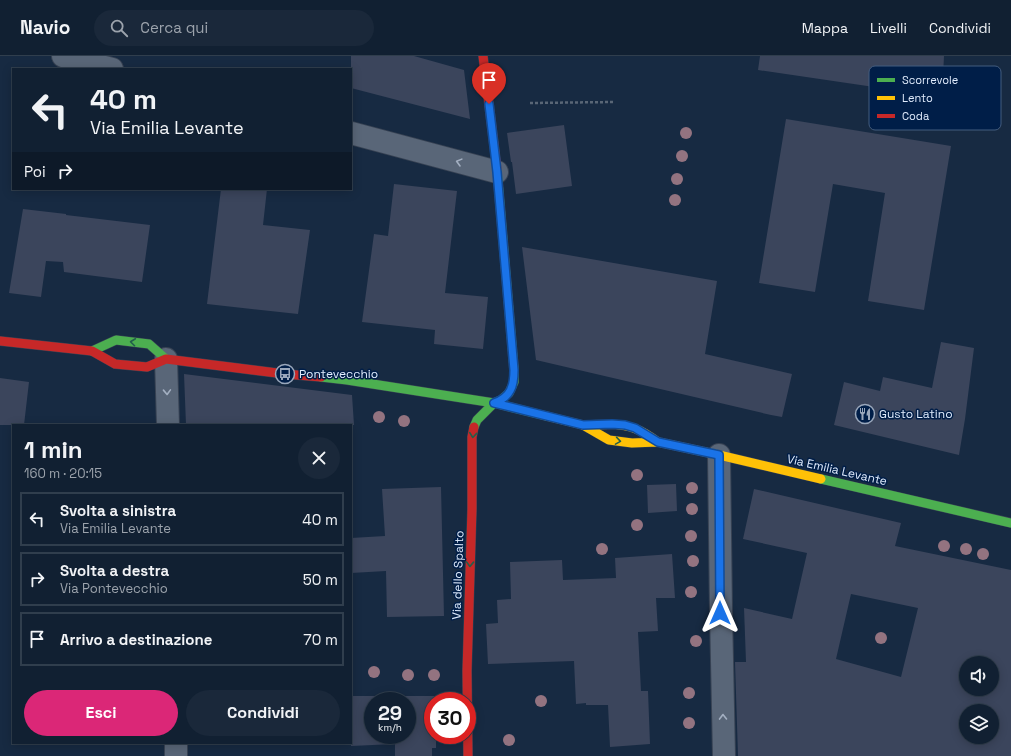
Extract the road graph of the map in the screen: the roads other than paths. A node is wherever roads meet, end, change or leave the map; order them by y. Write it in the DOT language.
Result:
graph roads {
  1 [pos="63,56"];
  2 [pos="483,56"];
  3 [pos="108,68"];
  4 [pos="352,133"];
  5 [pos="497,172"];
  6 [pos="0,341"];
  7 [pos="92,351"];
  8 [pos="166,359"];
  9 [pos="494,403"];
  10 [pos="168,424"];
  11 [pos="583,425"];
  12 [pos="658,442"];
  13 [pos="719,455"];
  14 [pos="1011,523"];
  15 [pos="176,744"];
  16 [pos="176,756"];
  17 [pos="468,756"];
  18 [pos="724,756"];
  1 -- 3 [label="street"];
  2 -- 5 [label="main road, Via dello Spalto"];
  5 -- 4 [label="street, one-way"];
  5 -- 9 [label="main road, Via dello Spalto"];
  6 -- 7 [label="main road"];
  7 -- 8 [label="main road"];
  8 -- 7 [label="main road, one-way"];
  8 -- 9 [label="main road, Via Emilia Levante"];
  8 -- 10 [label="street, one-way"];
  9 -- 11 [label="main road, Via Emilia Levante"];
  9 -- 17 [label="main road, Via dello Spalto, one-way"];
  11 -- 12 [label="main road, Via Emilia Levante, one-way"];
  11 -- 12 [label="main road, Via Emilia Levante"];
  12 -- 13 [label="main road, Via Emilia Levante"];
  13 -- 14 [label="main road, Via Emilia Levante"];
  18 -- 13 [label="street, one-way"];
  15 -- 16 [label="street"];
}
